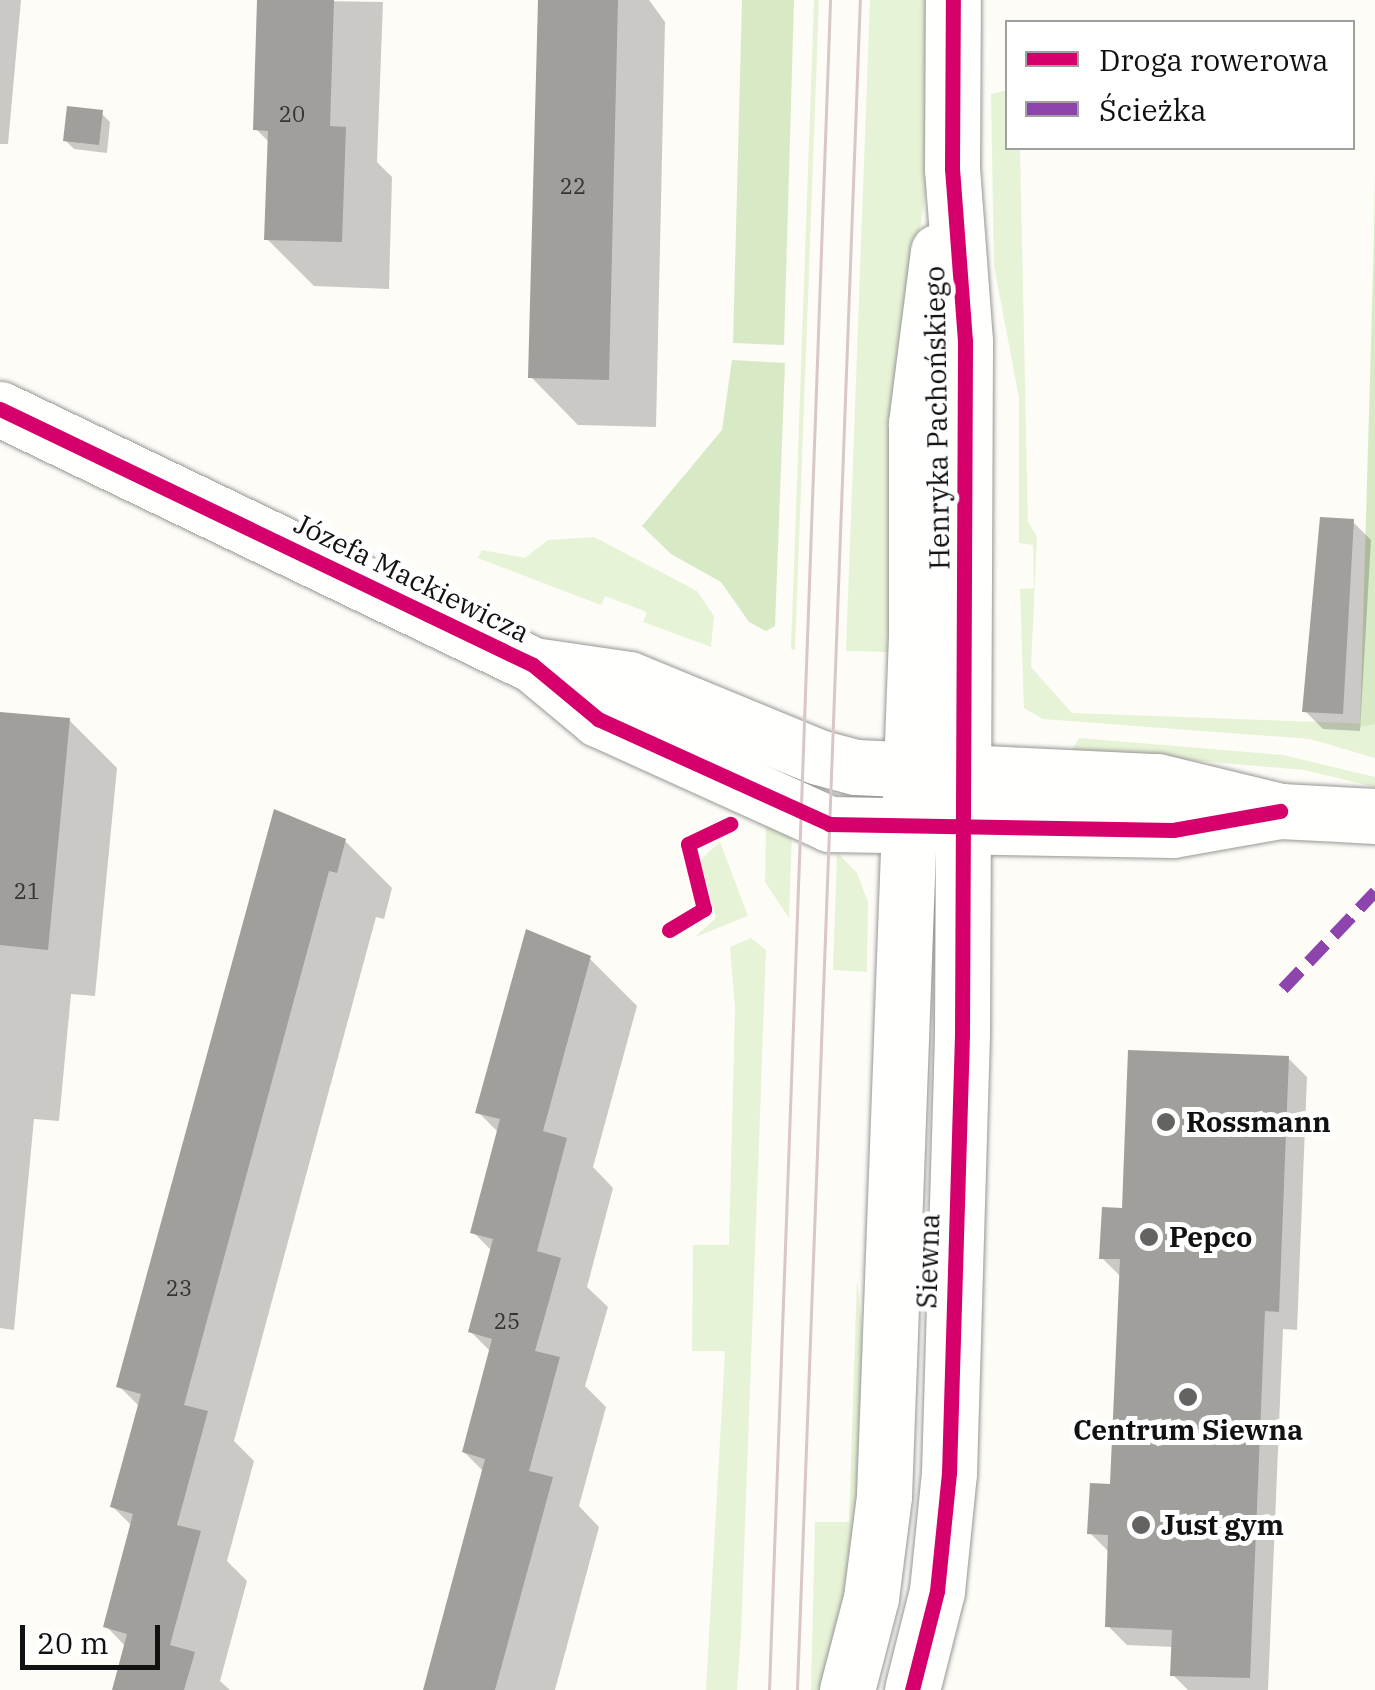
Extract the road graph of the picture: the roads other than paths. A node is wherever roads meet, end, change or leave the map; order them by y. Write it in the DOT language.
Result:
graph roads {
  1 [pos="953,0"];
  2 [pos="952,169"];
  3 [pos="0,409"];
  4 [pos="532,665"];
  5 [pos="911,774"];
  6 [pos="966,775"];
  7 [pos="1280,811"];
  8 [pos="1375,816"];
  9 [pos="909,829"];
  10 [pos="966,830"];
  11 [pos="847,1690"];
  12 [pos="912,1690"];
  1 -- 2 [label="street, Henryka Pachońskiego"];
  2 -- 5 [label="street, Henryka Pachońskiego"];
  2 -- 6 [label="street, Henryka Pachońskiego"];
  3 -- 4 [label="street, Józefa Mackiewicza"];
  4 -- 5 [label="street, Józefa Mackiewicza"];
  4 -- 9 [label="street, Józefa Mackiewicza"];
  5 -- 6 [label="street"];
  5 -- 9 [label="street, Siewna"];
  6 -- 7 [label="street"];
  6 -- 10 [label="street, Siewna"];
  7 -- 8 [label="street"];
  7 -- 10 [label="street"];
  9 -- 10 [label="street"];
  9 -- 11 [label="street, Siewna"];
  10 -- 12 [label="street, Siewna"];
}
